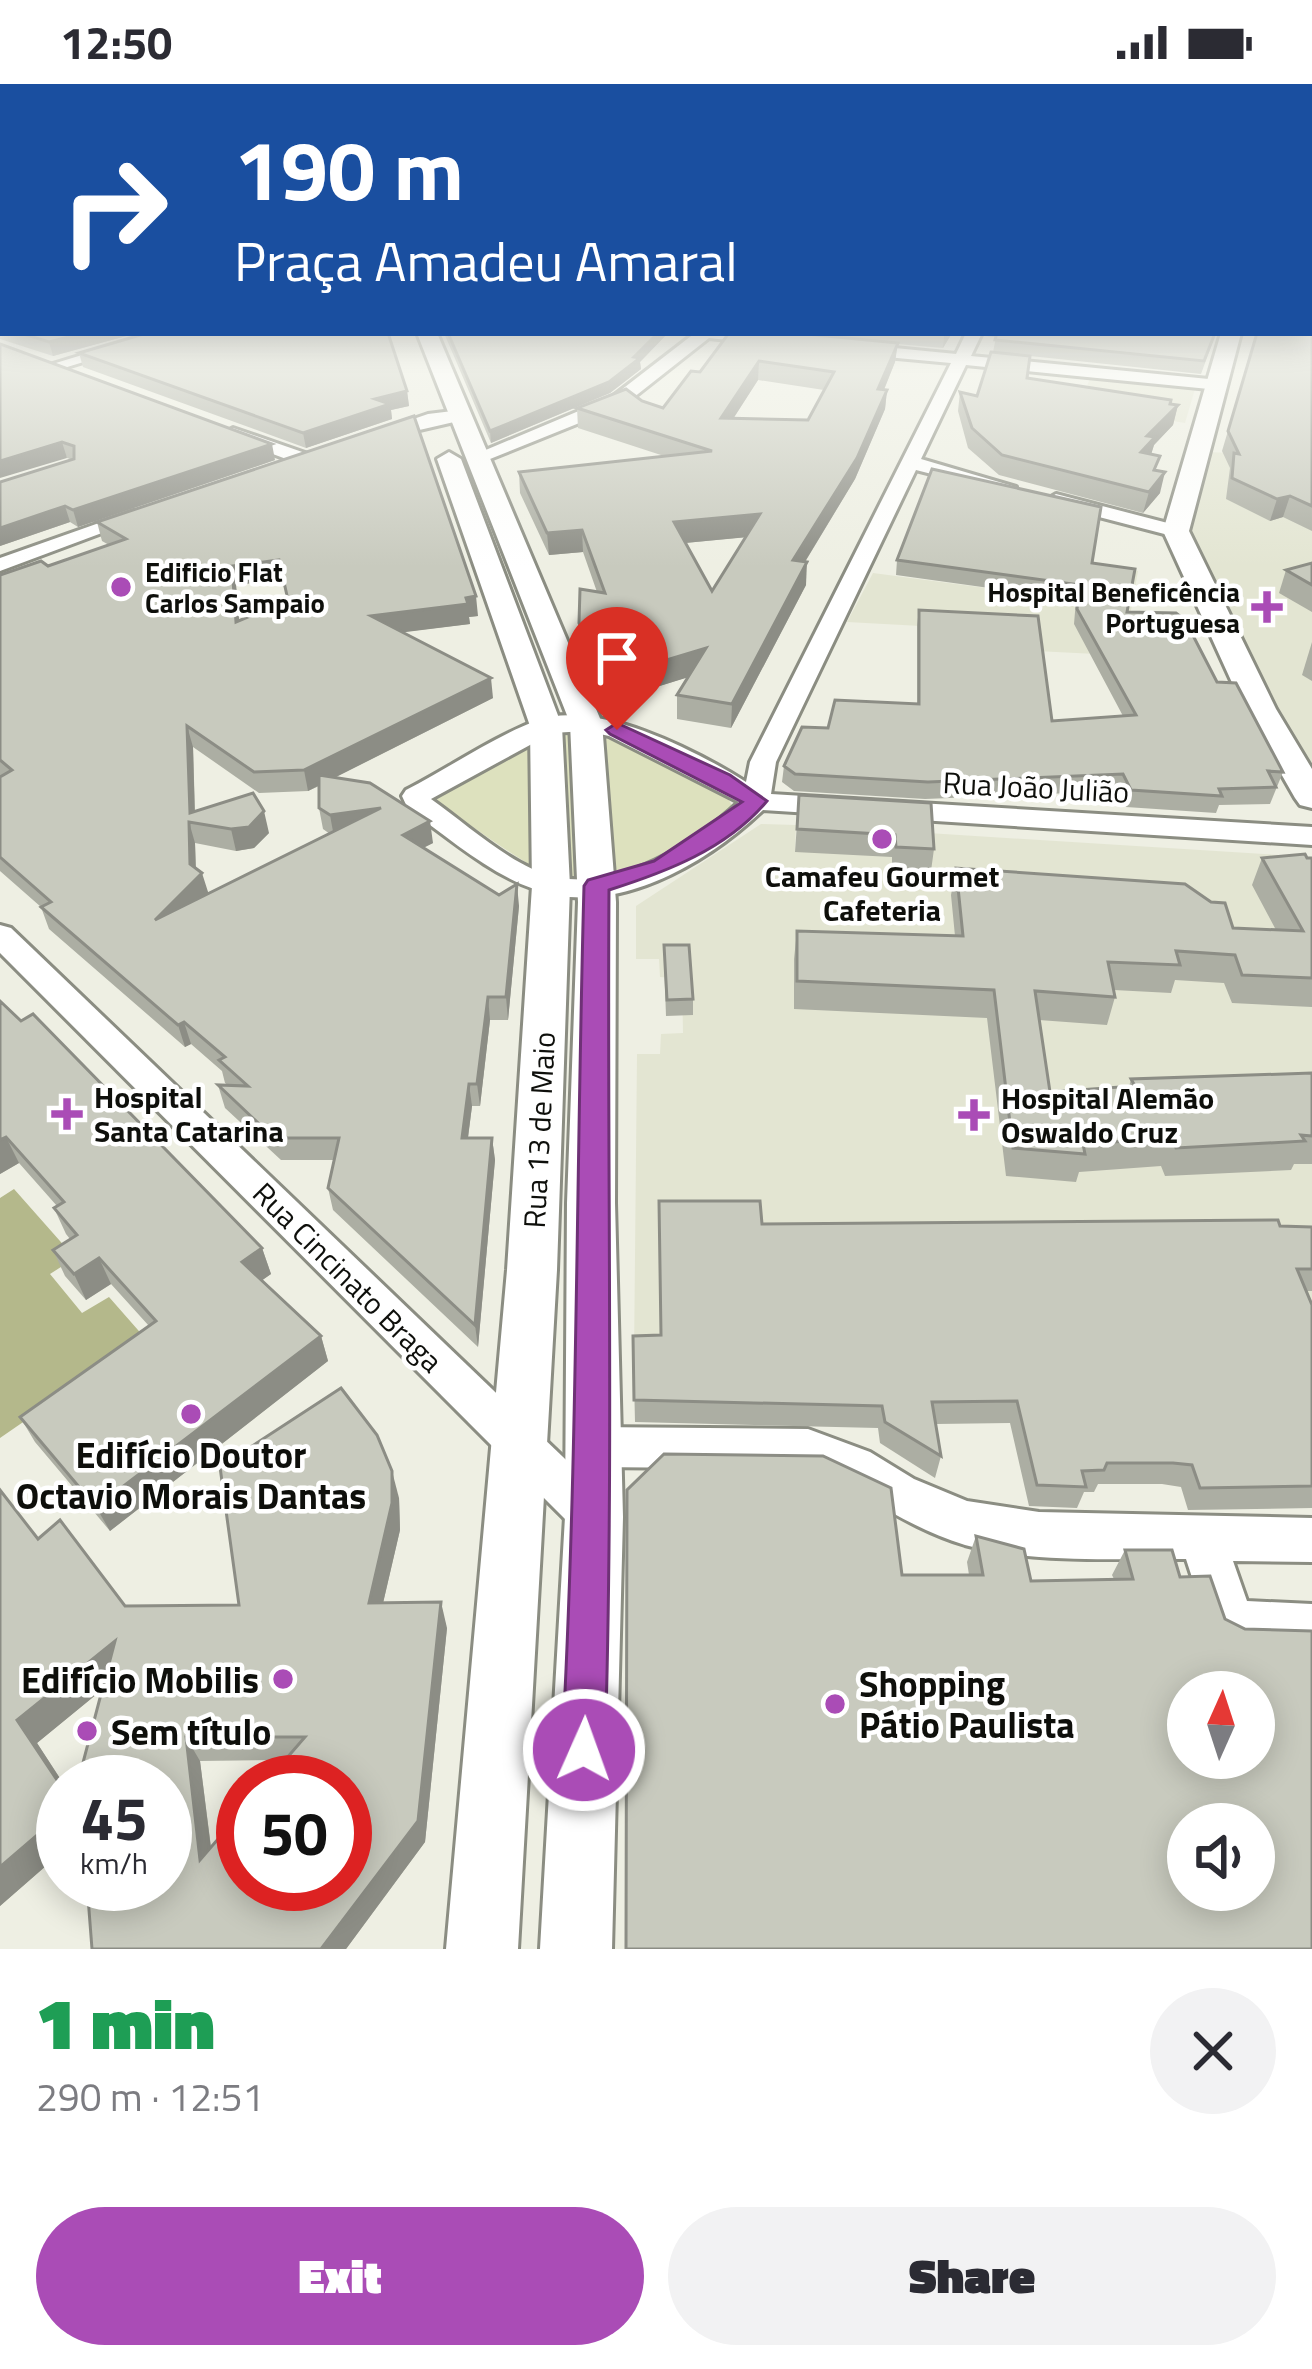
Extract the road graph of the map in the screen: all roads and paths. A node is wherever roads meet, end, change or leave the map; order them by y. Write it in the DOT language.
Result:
graph roads {
  1 [pos="432,393"];
  2 [pos="435,393"];
  3 [pos="628,393"];
  4 [pos="946,393"];
  5 [pos="1217,393"];
  6 [pos="436,403"];
  7 [pos="207,423"];
  8 [pos="362,440"];
  9 [pos="327,452"];
  10 [pos="478,457"];
  11 [pos="304,459"];
  12 [pos="913,463"];
  13 [pos="272,470"];
  14 [pos="161,508"];
  15 [pos="1177,531"];
  16 [pos="0,565"];
  17 [pos="586,723"];
  18 [pos="546,726"];
  19 [pos="1312,798"];
  20 [pos="756,801"];
  21 [pos="1312,836"];
  22 [pos="574,886"];
  23 [pos="0,935"];
  24 [pos="520,1441"];
  25 [pos="592,1448"];
  26 [pos="594,1517"];
  27 [pos="1203,1539"];
  28 [pos="1312,1540"];
  29 [pos="1312,1628"];
  30 [pos="482,1949"];
  31 [pos="576,1949"];
  1 -- 6 [label="main road, Rua 13 de Maio"];
  2 -- 6 [label="main road, Rua 13 de Maio"];
  3 -- 10 [label="street"];
  4 -- 12 [label="street"];
  5 -- 15 [label="main road"];
  6 -- 8 [label="street"];
  6 -- 10 [label="main road, Rua 13 de Maio"];
  6 -- 18 [label="main road, Rua 13 de Maio"];
  7 -- 11 [label="street"];
  9 -- 11 [label="street"];
  10 -- 17 [label="main road, Rua 13 de Maio"];
  11 -- 13 [label="street"];
  12 -- 15 [label="street"];
  12 -- 20 [label="street"];
  14 -- 16 [label="street"];
  15 -- 19 [label="main road"];
  17 -- 18 [label="street"];
  17 -- 20 [label="street"];
  17 -- 22 [label="main road, Rua 13 de Maio"];
  18 -- 22 [label="main road, Rua 13 de Maio"];
  18 -- 22 [label="street"];
  20 -- 21 [label="street, Rua João Julião"];
  20 -- 22 [label="street"];
  22 -- 24 [label="main road, Rua 13 de Maio"];
  22 -- 25 [label="main road, Rua 13 de Maio"];
  23 -- 24 [label="street, Rua Cincinato Braga"];
  24 -- 26 [label="street, Rua Cincinato Braga"];
  24 -- 30 [label="main road, Rua 13 de Maio"];
  25 -- 26 [label="main road, Rua 13 de Maio"];
  25 -- 27 [label="street"];
  26 -- 31 [label="main road, Rua 13 de Maio"];
  27 -- 28 [label="street"];
  27 -- 29 [label="street"];
}
